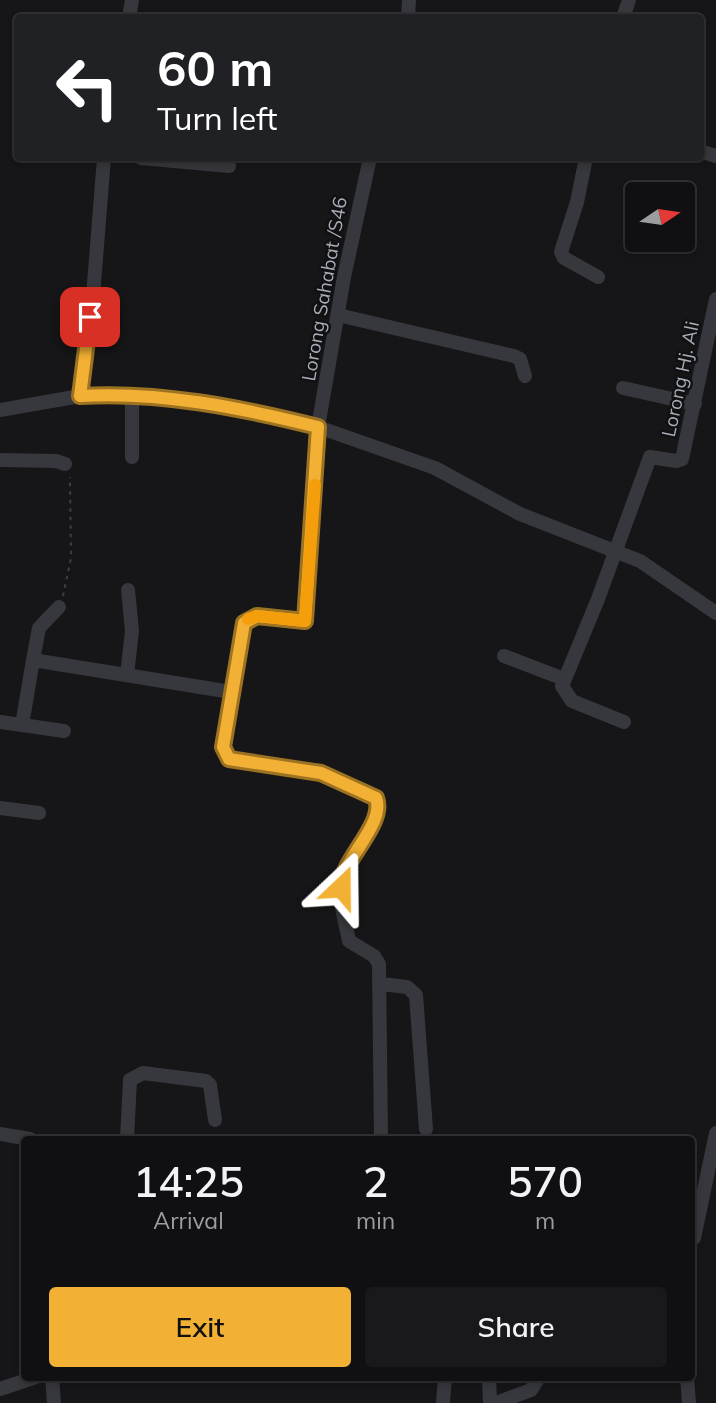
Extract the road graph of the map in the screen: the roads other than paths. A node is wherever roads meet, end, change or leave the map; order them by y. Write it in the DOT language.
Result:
graph roads {
  1 [pos="104,161"];
  2 [pos="174,161"];
  3 [pos="369,161"];
  4 [pos="585,161"];
  5 [pos="229,166"];
  6 [pos="598,277"];
  7 [pos="716,299"];
  8 [pos="338,315"];
  9 [pos="526,376"];
  10 [pos="623,388"];
  11 [pos="80,396"];
  12 [pos="132,396"];
  13 [pos="695,404"];
  14 [pos="0,410"];
  15 [pos="318,427"];
  16 [pos="132,457"];
  17 [pos="0,460"];
  18 [pos="65,464"];
  19 [pos="616,551"];
  20 [pos="128,590"];
  21 [pos="59,607"];
  22 [pos="716,613"];
  23 [pos="504,656"];
  24 [pos="33,660"];
  25 [pos="127,675"];
  26 [pos="564,679"];
  27 [pos="231,692"];
  28 [pos="0,722"];
  29 [pos="624,722"];
  30 [pos="22,725"];
  31 [pos="64,731"];
  32 [pos="0,808"];
  33 [pos="39,813"];
  34 [pos="381,984"];
  35 [pos="215,1120"];
  36 [pos="426,1129"];
  37 [pos="716,1133"];
  38 [pos="0,1134"];
  39 [pos="127,1136"];
  40 [pos="381,1136"];
  41 [pos="21,1138"];
  42 [pos="695,1233"];
  43 [pos="24,1381"];
  44 [pos="55,1381"];
  45 [pos="445,1381"];
  46 [pos="489,1381"];
  47 [pos="537,1381"];
  48 [pos="687,1381"];
  49 [pos="0,1389"];
  50 [pos="54,1403"];
  51 [pos="443,1403"];
  52 [pos="490,1403"];
  53 [pos="496,1403"];
  54 [pos="689,1403"];
  1 -- 11 [label="street"];
  2 -- 5 [label="street"];
  3 -- 8 [label="street, Lorong Sahabat /S46"];
  4 -- 6 [label="street"];
  7 -- 13 [label="street, Lorong Hj. Ali"];
  8 -- 9 [label="street"];
  8 -- 15 [label="street, Lorong Sahabat /S46"];
  10 -- 13 [label="street"];
  11 -- 12 [label="street"];
  11 -- 14 [label="street"];
  12 -- 15 [label="street"];
  12 -- 16 [label="street"];
  13 -- 19 [label="street, Lorong Hj. Ali"];
  15 -- 19 [label="street"];
  15 -- 27 [label="street, Lorong Sahabat /S46"];
  17 -- 18 [label="street"];
  19 -- 22 [label="street"];
  19 -- 26 [label="street"];
  20 -- 25 [label="street"];
  21 -- 24 [label="street"];
  23 -- 26 [label="street"];
  24 -- 25 [label="street"];
  24 -- 30 [label="street"];
  25 -- 27 [label="street"];
  26 -- 29 [label="street"];
  27 -- 34 [label="street"];
  28 -- 30 [label="street"];
  30 -- 31 [label="street"];
  32 -- 33 [label="street"];
  34 -- 36 [label="street"];
  34 -- 40 [label="street"];
  35 -- 39 [label="street"];
  37 -- 42 [label="street"];
  38 -- 41 [label="street"];
  43 -- 49 [label="street"];
  44 -- 50 [label="street"];
  45 -- 51 [label="street"];
  46 -- 52 [label="street"];
  47 -- 53 [label="street"];
  48 -- 54 [label="street"];
}
